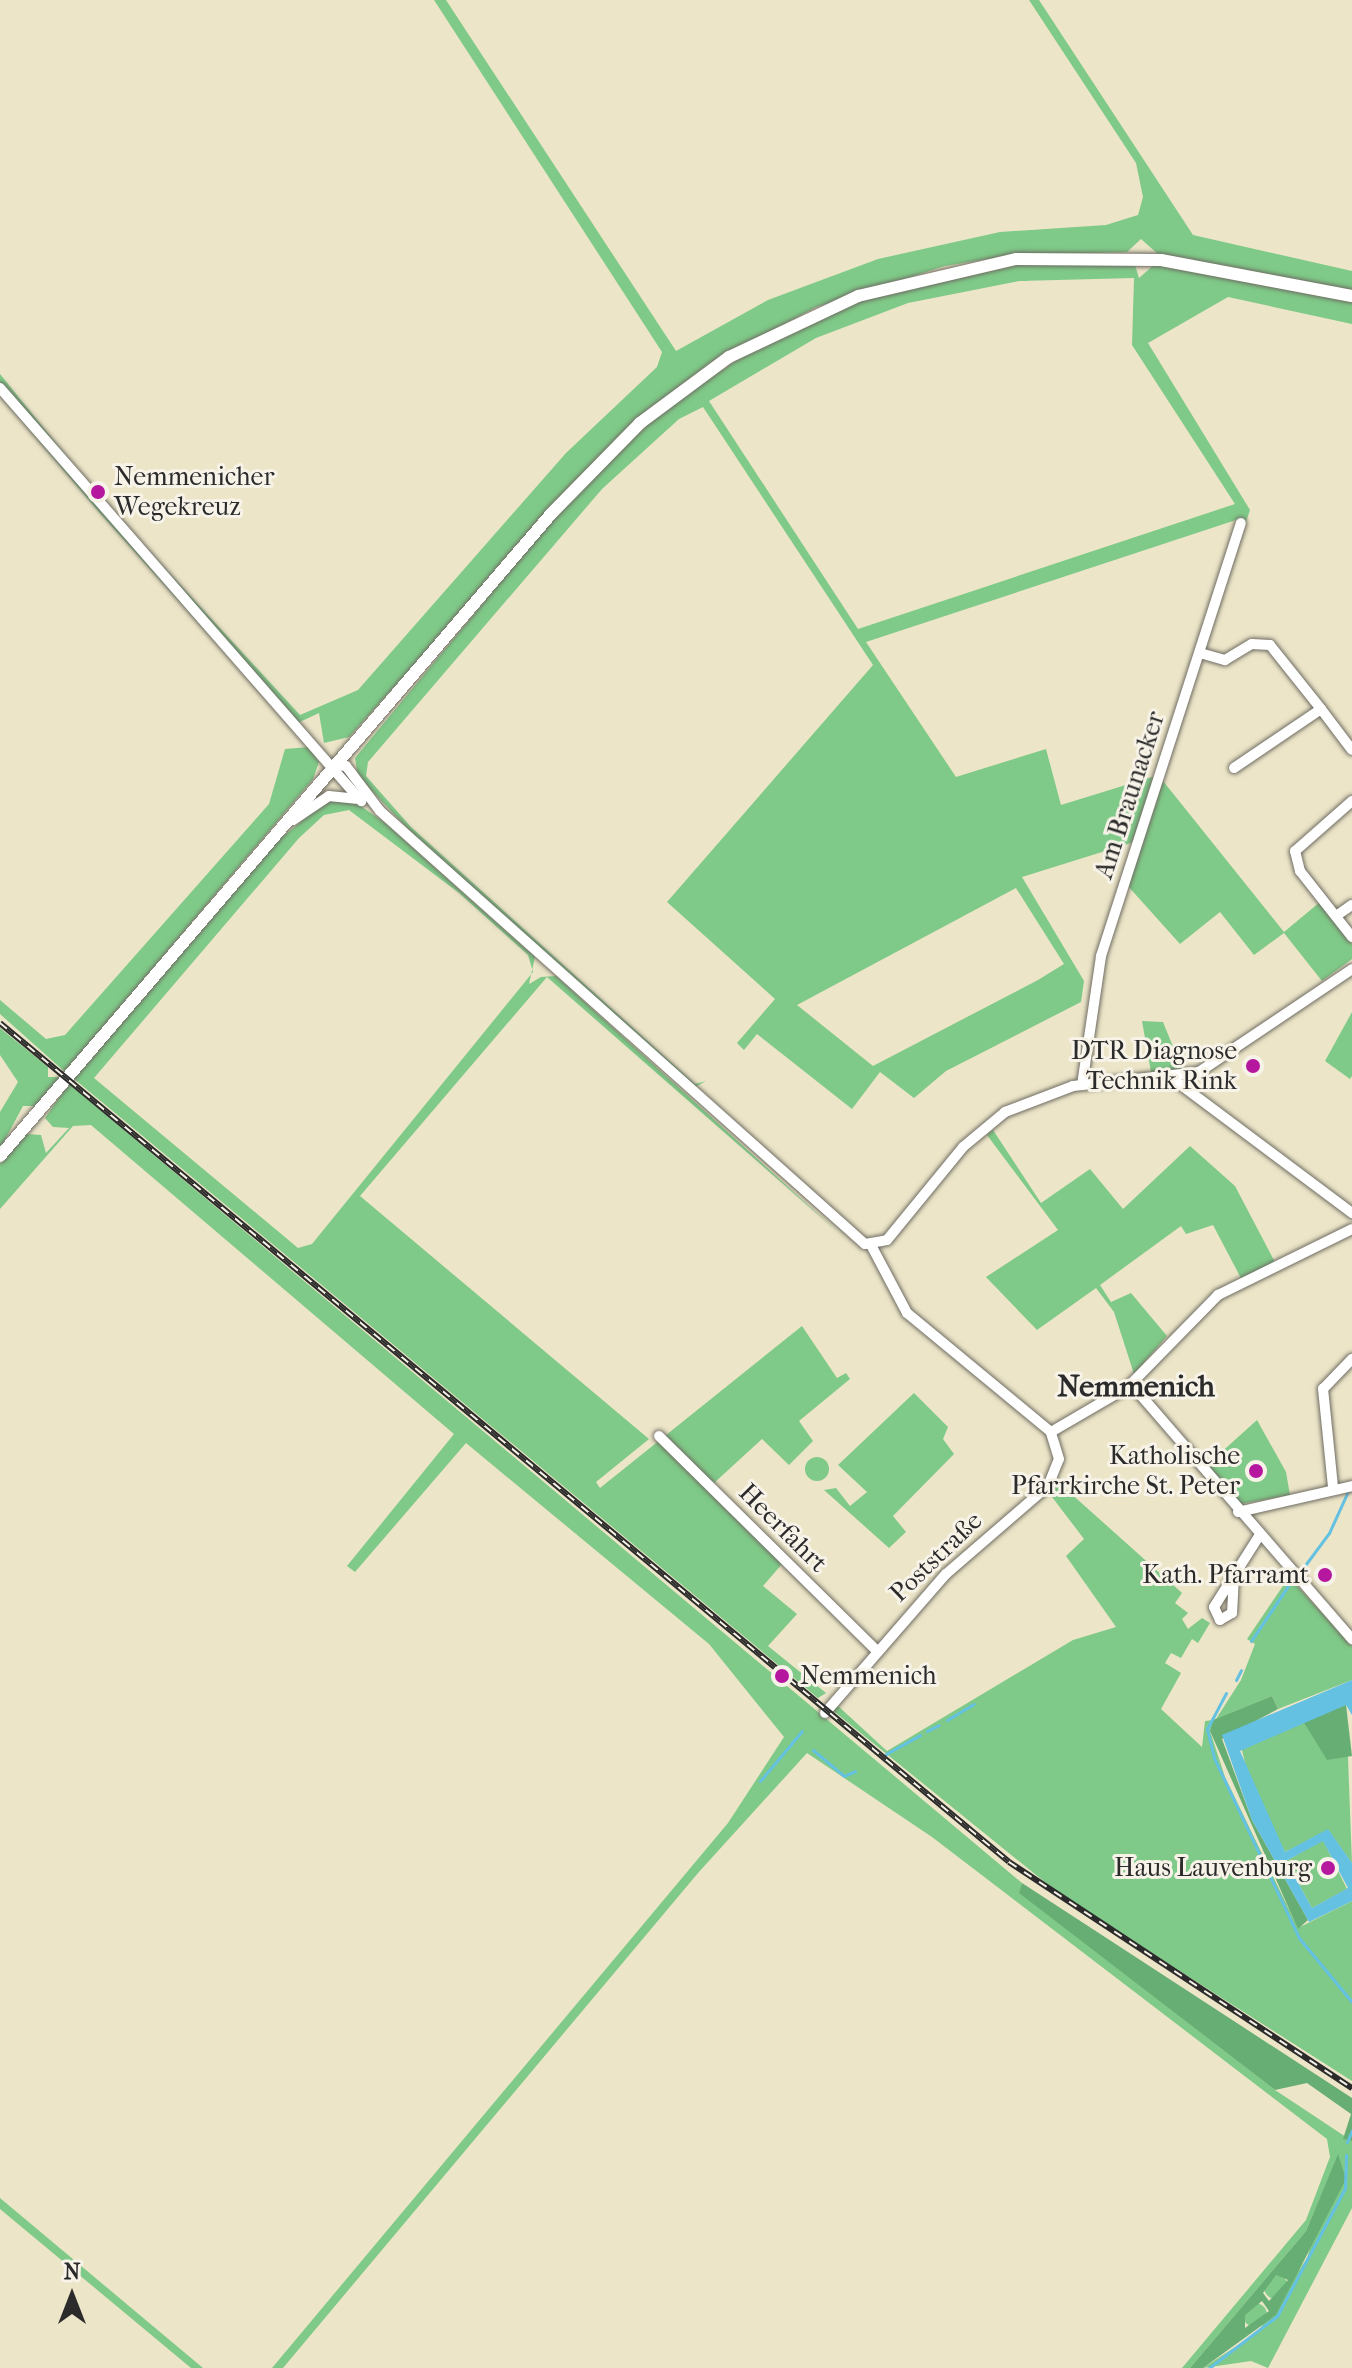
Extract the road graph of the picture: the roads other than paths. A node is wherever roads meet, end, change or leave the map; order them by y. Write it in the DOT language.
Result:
graph roads {
  1 [pos="1352,296"];
  2 [pos="0,388"];
  3 [pos="1241,523"];
  4 [pos="1200,653"];
  5 [pos="1321,709"];
  6 [pos="1352,750"];
  7 [pos="335,765"];
  8 [pos="1234,768"];
  9 [pos="361,801"];
  10 [pos="1352,801"];
  11 [pos="380,811"];
  12 [pos="277,832"];
  13 [pos="1352,905"];
  14 [pos="1336,916"];
  15 [pos="1352,937"];
  16 [pos="1352,969"];
  17 [pos="1173,1079"];
  18 [pos="1082,1085"];
  19 [pos="0,1156"];
  20 [pos="1352,1213"];
  21 [pos="1352,1229"];
  22 [pos="871,1245"];
  23 [pos="1352,1359"];
  24 [pos="1128,1387"];
  25 [pos="1051,1432"];
  26 [pos="659,1436"];
  27 [pos="1349,1486"];
  28 [pos="1333,1487"];
  29 [pos="1238,1512"];
  30 [pos="1259,1536"];
  31 [pos="1234,1576"];
  32 [pos="1352,1639"];
  33 [pos="877,1651"];
  34 [pos="825,1713"];
  1 -- 7 [label="street"];
  2 -- 7 [label="street"];
  3 -- 4 [label="street, Am Braunacker"];
  4 -- 5 [label="street"];
  4 -- 18 [label="street, Am Braunacker"];
  5 -- 6 [label="street"];
  5 -- 8 [label="street"];
  7 -- 9 [label="street"];
  7 -- 11 [label="street"];
  7 -- 12 [label="street"];
  9 -- 11 [label="street"];
  9 -- 12 [label="street"];
  10 -- 14 [label="street"];
  11 -- 22 [label="street"];
  12 -- 19 [label="street"];
  13 -- 14 [label="street"];
  14 -- 15 [label="street"];
  16 -- 17 [label="street"];
  17 -- 18 [label="street"];
  17 -- 20 [label="street"];
  18 -- 22 [label="street"];
  21 -- 24 [label="street"];
  22 -- 25 [label="street"];
  23 -- 28 [label="street"];
  24 -- 25 [label="street"];
  24 -- 29 [label="street"];
  25 -- 33 [label="street, Poststraße"];
  26 -- 33 [label="street, Heerfahrt"];
  27 -- 28 [label="street"];
  28 -- 29 [label="street"];
  29 -- 30 [label="street"];
  30 -- 31 [label="street"];
  30 -- 32 [label="street"];
  33 -- 34 [label="street, Poststraße"];
}
